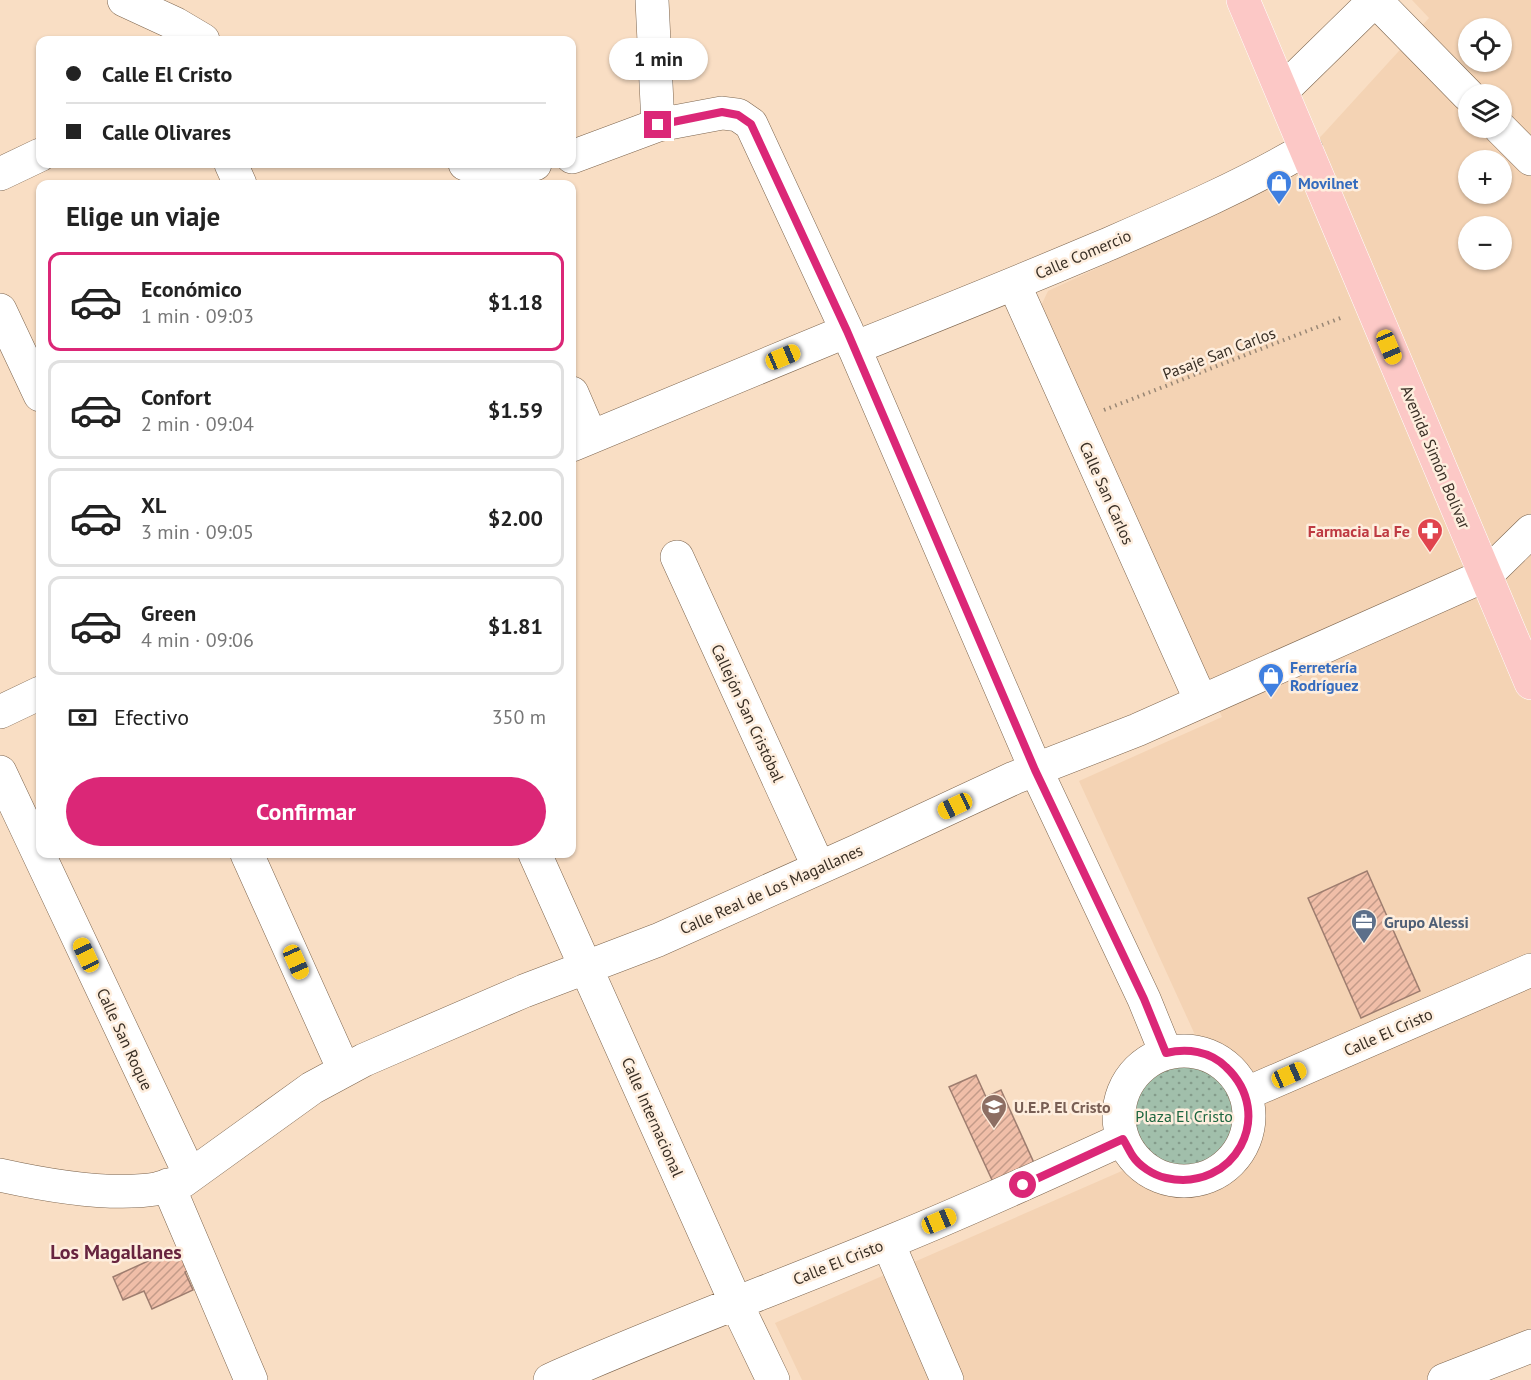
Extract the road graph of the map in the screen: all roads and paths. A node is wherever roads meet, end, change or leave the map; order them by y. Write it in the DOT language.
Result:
graph roads {
  1 [pos="124,0"];
  2 [pos="652,0"];
  3 [pos="1243,0"];
  4 [pos="1375,0"];
  5 [pos="196,36"];
  6 [pos="1458,85"];
  7 [pos="1282,91"];
  8 [pos="658,125"];
  9 [pos="1510,138"];
  10 [pos="1306,149"];
  11 [pos="576,156"];
  12 [pos="36,157"];
  13 [pos="1531,159"];
  14 [pos="498,168"];
  15 [pos="471,171"];
  16 [pos="0,174"];
  17 [pos="1014,284"];
  18 [pos="1372,306"];
  19 [pos="0,310"];
  20 [pos="850,340"];
  21 [pos="36,386"];
  22 [pos="576,414"];
  23 [pos="1075,422"];
  24 [pos="581,441"];
  25 [pos="1531,531"];
  26 [pos="677,557"];
  27 [pos="1486,575"];
  28 [pos="1531,683"];
  29 [pos="36,695"];
  30 [pos="1202,701"];
  31 [pos="0,712"];
  32 [pos="1035,770"];
  33 [pos="0,772"];
  34 [pos="36,854"];
  35 [pos="38,858"];
  36 [pos="249,858"];
  37 [pos="538,858"];
  38 [pos="819,868"];
  39 [pos="586,967"];
  40 [pos="1531,970"];
  41 [pos="1166,1053"];
  42 [pos="344,1070"];
  43 [pos="1245,1094"];
  44 [pos="1123,1139"];
  45 [pos="0,1175"];
  46 [pos="179,1180"];
  47 [pos="888,1243"];
  48 [pos="736,1303"];
  49 [pos="1531,1346"];
  50 [pos="250,1380"];
  51 [pos="550,1380"];
  52 [pos="773,1380"];
  53 [pos="947,1380"];
  54 [pos="1444,1380"];
  1 -- 5 [label="street"];
  2 -- 8 [label="street"];
  3 -- 7 [label="main road, Avenida Simón Bolívar"];
  4 -- 6 [label="street"];
  4 -- 7 [label="street"];
  7 -- 10 [label="main road, Avenida Simón Bolívar"];
  8 -- 11 [label="street"];
  8 -- 20 [label="street"];
  9 -- 13 [label="street"];
  10 -- 17 [label="street, Calle Comercio"];
  10 -- 18 [label="main road, Avenida Simón Bolívar"];
  12 -- 16 [label="street"];
  14 -- 15 [label="street"];
  17 -- 20 [label="street, Calle Comercio"];
  17 -- 23 [label="street, Calle San Carlos"];
  18 -- 23 [label="path, Pasaje San Carlos"];
  18 -- 27 [label="main road, Avenida Simón Bolívar"];
  19 -- 21 [label="street"];
  20 -- 24 [label="street, Calle Comercio"];
  20 -- 32 [label="street"];
  22 -- 24 [label="street"];
  23 -- 30 [label="street, Calle San Carlos"];
  25 -- 27 [label="street, Calle Real de Los Magallanes"];
  26 -- 38 [label="street, Callejón San Cristóbal"];
  27 -- 28 [label="main road, Avenida Simón Bolívar"];
  27 -- 30 [label="street, Calle Real de Los Magallanes"];
  29 -- 31 [label="street"];
  30 -- 32 [label="street, Calle Real de Los Magallanes"];
  32 -- 38 [label="street, Calle Real de Los Magallanes"];
  32 -- 41 [label="street"];
  33 -- 34 [label="street, Calle San Roque"];
  35 -- 46 [label="street, Calle San Roque"];
  36 -- 42 [label="street"];
  37 -- 39 [label="street, Calle Internacional"];
  38 -- 39 [label="street, Calle Real de Los Magallanes"];
  39 -- 42 [label="street, Calle Real de Los Magallanes"];
  39 -- 48 [label="street, Calle Internacional"];
  40 -- 43 [label="street, Calle El Cristo"];
  41 -- 43 [label="street"];
  41 -- 44 [label="street"];
  42 -- 46 [label="street, Calle Real de Los Magallanes"];
  43 -- 44 [label="street"];
  44 -- 47 [label="street, Calle El Cristo"];
  45 -- 46 [label="street, Calle Real de Los Magallanes"];
  46 -- 50 [label="street, Calle San Roque"];
  47 -- 48 [label="street, Calle El Cristo"];
  47 -- 53 [label="street"];
  48 -- 51 [label="street, Calle El Cristo"];
  48 -- 52 [label="street, Calle Internacional"];
  49 -- 54 [label="street"];
}
